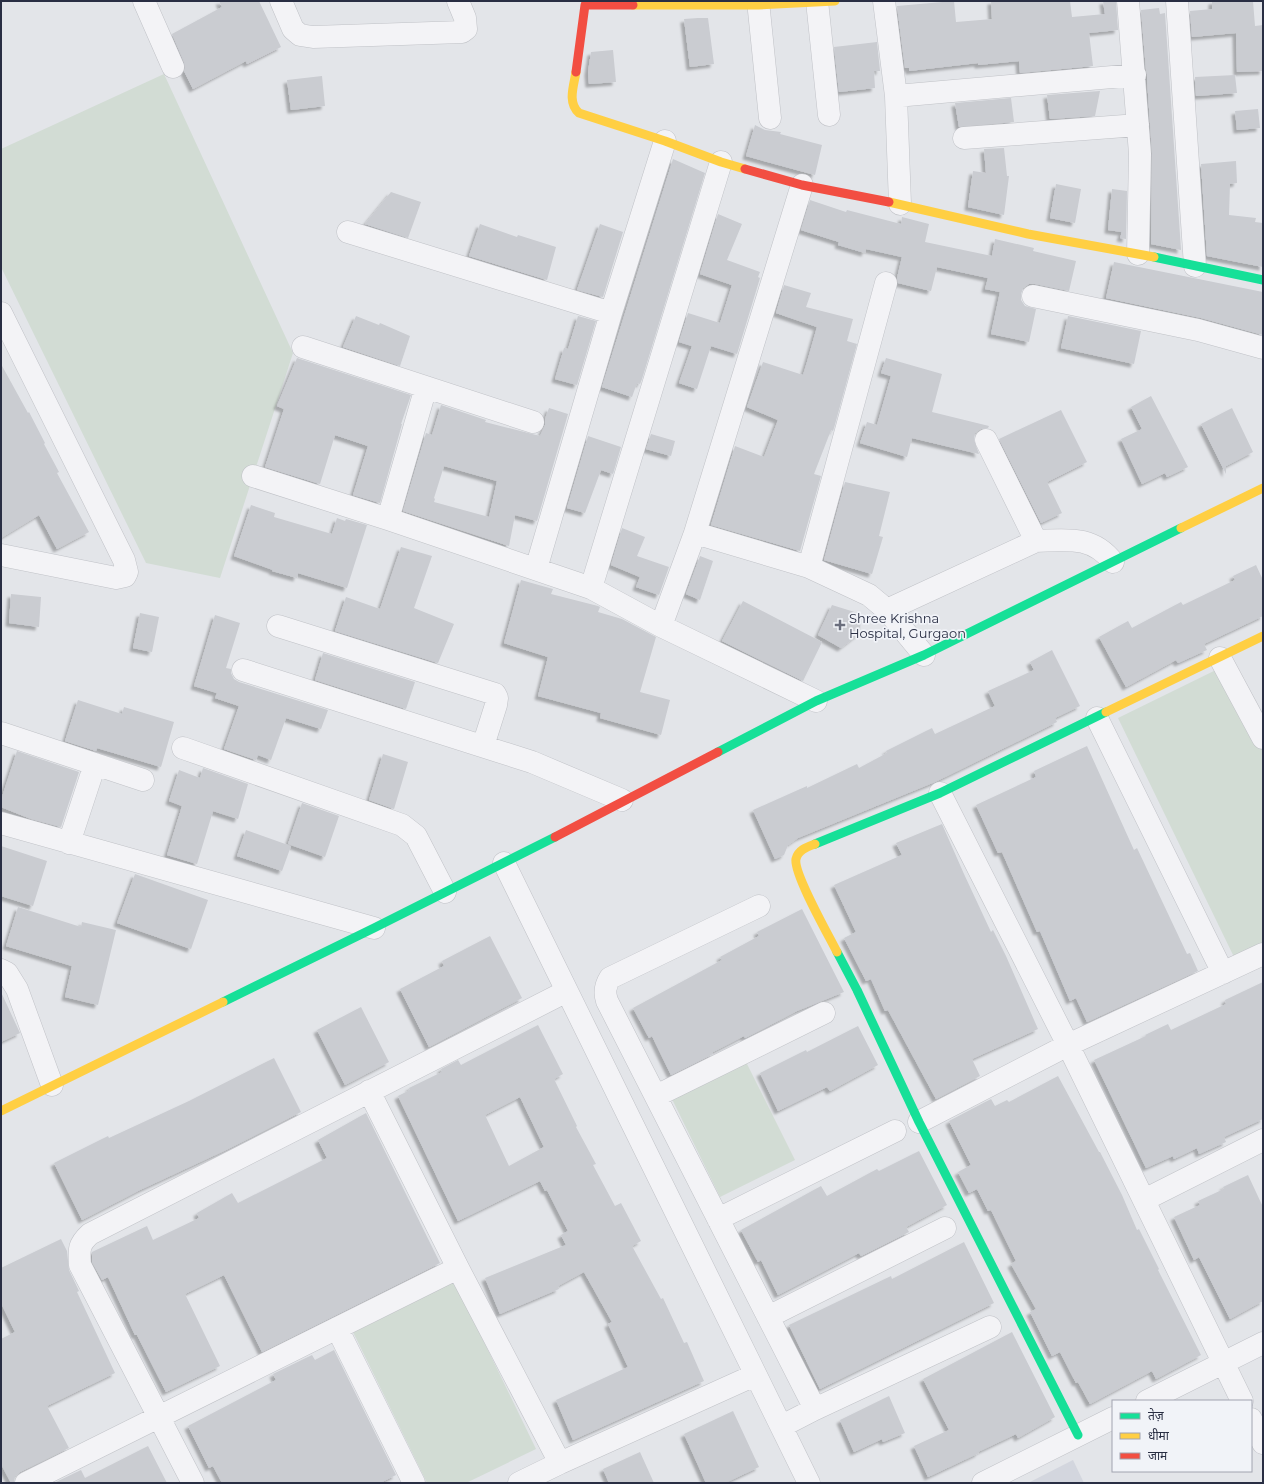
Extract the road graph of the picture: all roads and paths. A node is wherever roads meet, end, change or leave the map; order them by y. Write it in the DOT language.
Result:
graph roads {
  1 [pos="144,1"];
  2 [pos="281,1"];
  3 [pos="458,1"];
  4 [pos="823,1"];
  5 [pos="884,1"];
  6 [pos="1128,1"];
  7 [pos="1177,1"];
  8 [pos="758,3"];
  9 [pos="173,67"];
  10 [pos="1135,75"];
  11 [pos="896,96"];
  12 [pos="829,115"];
  13 [pos="770,118"];
  14 [pos="1138,126"];
  15 [pos="964,138"];
  16 [pos="665,141"];
  17 [pos="721,162"];
  18 [pos="802,185"];
  19 [pos="900,204"];
  20 [pos="348,232"];
  21 [pos="1138,254"];
  22 [pos="1195,266"];
  23 [pos="1263,280"];
  24 [pos="886,283"];
  25 [pos="1033,296"];
  26 [pos="611,313"];
  27 [pos="4,327"];
  28 [pos="303,347"];
  29 [pos="1263,348"];
  30 [pos="426,387"];
  31 [pos="532,422"];
  32 [pos="986,440"];
  33 [pos="253,476"];
  34 [pos="1263,488"];
  35 [pos="388,519"];
  36 [pos="695,533"];
  37 [pos="1036,541"];
  38 [pos="1,555"];
  39 [pos="1113,562"];
  40 [pos="809,567"];
  41 [pos="536,569"];
  42 [pos="591,588"];
  43 [pos="887,610"];
  44 [pos="278,626"];
  45 [pos="661,626"];
  46 [pos="1263,636"];
  47 [pos="924,655"];
  48 [pos="1220,658"];
  49 [pos="243,670"];
  50 [pos="816,701"];
  51 [pos="1097,718"];
  52 [pos="1,733"];
  53 [pos="1263,738"];
  54 [pos="483,746"];
  55 [pos="183,748"];
  56 [pos="95,764"];
  57 [pos="143,780"];
  58 [pos="940,793"];
  59 [pos="622,800"];
  60 [pos="1,823"];
  61 [pos="69,842"];
  62 [pos="504,863"];
  63 [pos="446,892"];
  64 [pos="759,906"];
  65 [pos="374,928"];
  66 [pos="1263,954"];
  67 [pos="1,970"];
  68 [pos="1223,973"];
  69 [pos="567,991"];
  70 [pos="824,1013"];
  71 [pos="1068,1045"];
  72 [pos="52,1086"];
  73 [pos="369,1091"];
  74 [pos="656,1096"];
  75 [pos="1,1111"];
  76 [pos="919,1122"];
  77 [pos="895,1131"];
  78 [pos="1263,1140"];
  79 [pos="1144,1200"];
  80 [pos="718,1219"];
  81 [pos="945,1228"];
  82 [pos="458,1268"];
  83 [pos="768,1317"];
  84 [pos="990,1327"];
  85 [pos="337,1328"];
  86 [pos="1263,1343"];
  87 [pos="1223,1363"];
  88 [pos="755,1375"];
  89 [pos="1149,1400"];
  90 [pos="1242,1400"];
  91 [pos="815,1409"];
  92 [pos="160,1418"];
  93 [pos="1112,1418"];
  94 [pos="1252,1421"];
  95 [pos="782,1426"];
  96 [pos="1078,1435"];
  97 [pos="1263,1443"];
  98 [pos="560,1463"];
  99 [pos="26,1483"];
  100 [pos="193,1483"];
  101 [pos="414,1483"];
  102 [pos="519,1483"];
  103 [pos="809,1483"];
  104 [pos="983,1483"];
  1 -- 9 [label="street"];
  2 -- 3 [label="street"];
  4 -- 8 [label="street"];
  4 -- 12 [label="street"];
  5 -- 11 [label="street"];
  6 -- 10 [label="street"];
  7 -- 22 [label="street"];
  8 -- 13 [label="street"];
  8 -- 16 [label="street"];
  10 -- 11 [label="street"];
  10 -- 14 [label="street"];
  11 -- 19 [label="street"];
  14 -- 15 [label="street"];
  14 -- 21 [label="street"];
  16 -- 17 [label="street"];
  16 -- 26 [label="street"];
  17 -- 18 [label="street"];
  17 -- 42 [label="street"];
  18 -- 19 [label="street"];
  18 -- 36 [label="street"];
  19 -- 21 [label="street"];
  20 -- 26 [label="street"];
  21 -- 22 [label="street"];
  22 -- 23 [label="street"];
  24 -- 40 [label="street"];
  25 -- 29 [label="street"];
  26 -- 41 [label="street"];
  27 -- 38 [label="street"];
  28 -- 30 [label="street"];
  30 -- 31 [label="street"];
  30 -- 35 [label="street"];
  32 -- 37 [label="street"];
  33 -- 35 [label="street"];
  34 -- 39 [label="street"];
  35 -- 41 [label="street"];
  36 -- 40 [label="street"];
  36 -- 45 [label="street"];
  37 -- 39 [label="street"];
  37 -- 43 [label="street"];
  39 -- 47 [label="street"];
  40 -- 43 [label="street"];
  41 -- 42 [label="street"];
  42 -- 45 [label="street"];
  43 -- 47 [label="street"];
  44 -- 54 [label="street"];
  45 -- 50 [label="street"];
  46 -- 48 [label="street"];
  47 -- 50 [label="street"];
  48 -- 51 [label="street"];
  48 -- 53 [label="street"];
  49 -- 54 [label="street"];
  50 -- 59 [label="street"];
  51 -- 58 [label="street"];
  51 -- 68 [label="street"];
  52 -- 56 [label="street"];
  54 -- 59 [label="street"];
  55 -- 63 [label="street"];
  56 -- 57 [label="street"];
  56 -- 61 [label="street"];
  58 -- 71 [label="street"];
  58 -- 76 [label="street"];
  59 -- 62 [label="street"];
  60 -- 61 [label="street"];
  61 -- 65 [label="street"];
  62 -- 63 [label="street"];
  62 -- 69 [label="street"];
  63 -- 65 [label="street"];
  64 -- 74 [label="street"];
  65 -- 72 [label="street"];
  66 -- 68 [label="street"];
  67 -- 72 [label="street"];
  68 -- 71 [label="street"];
  69 -- 73 [label="street"];
  69 -- 88 [label="street"];
  70 -- 74 [label="street"];
  71 -- 76 [label="street"];
  71 -- 79 [label="street"];
  72 -- 75 [label="street"];
  73 -- 82 [label="street"];
  73 -- 92 [label="street"];
  74 -- 80 [label="street"];
  76 -- 96 [label="street"];
  77 -- 80 [label="street"];
  78 -- 79 [label="street"];
  79 -- 87 [label="street"];
  80 -- 83 [label="street"];
  81 -- 83 [label="street"];
  82 -- 85 [label="street"];
  82 -- 98 [label="street"];
  83 -- 91 [label="street"];
  84 -- 91 [label="street"];
  85 -- 92 [label="street"];
  85 -- 101 [label="street"];
  86 -- 87 [label="street"];
  87 -- 89 [label="street"];
  87 -- 90 [label="street"];
  88 -- 95 [label="street"];
  88 -- 98 [label="street"];
  91 -- 95 [label="street"];
  92 -- 99 [label="street"];
  92 -- 100 [label="street"];
  93 -- 96 [label="street"];
  94 -- 97 [label="street"];
  95 -- 103 [label="street"];
  96 -- 104 [label="street"];
  98 -- 102 [label="street"];
}
